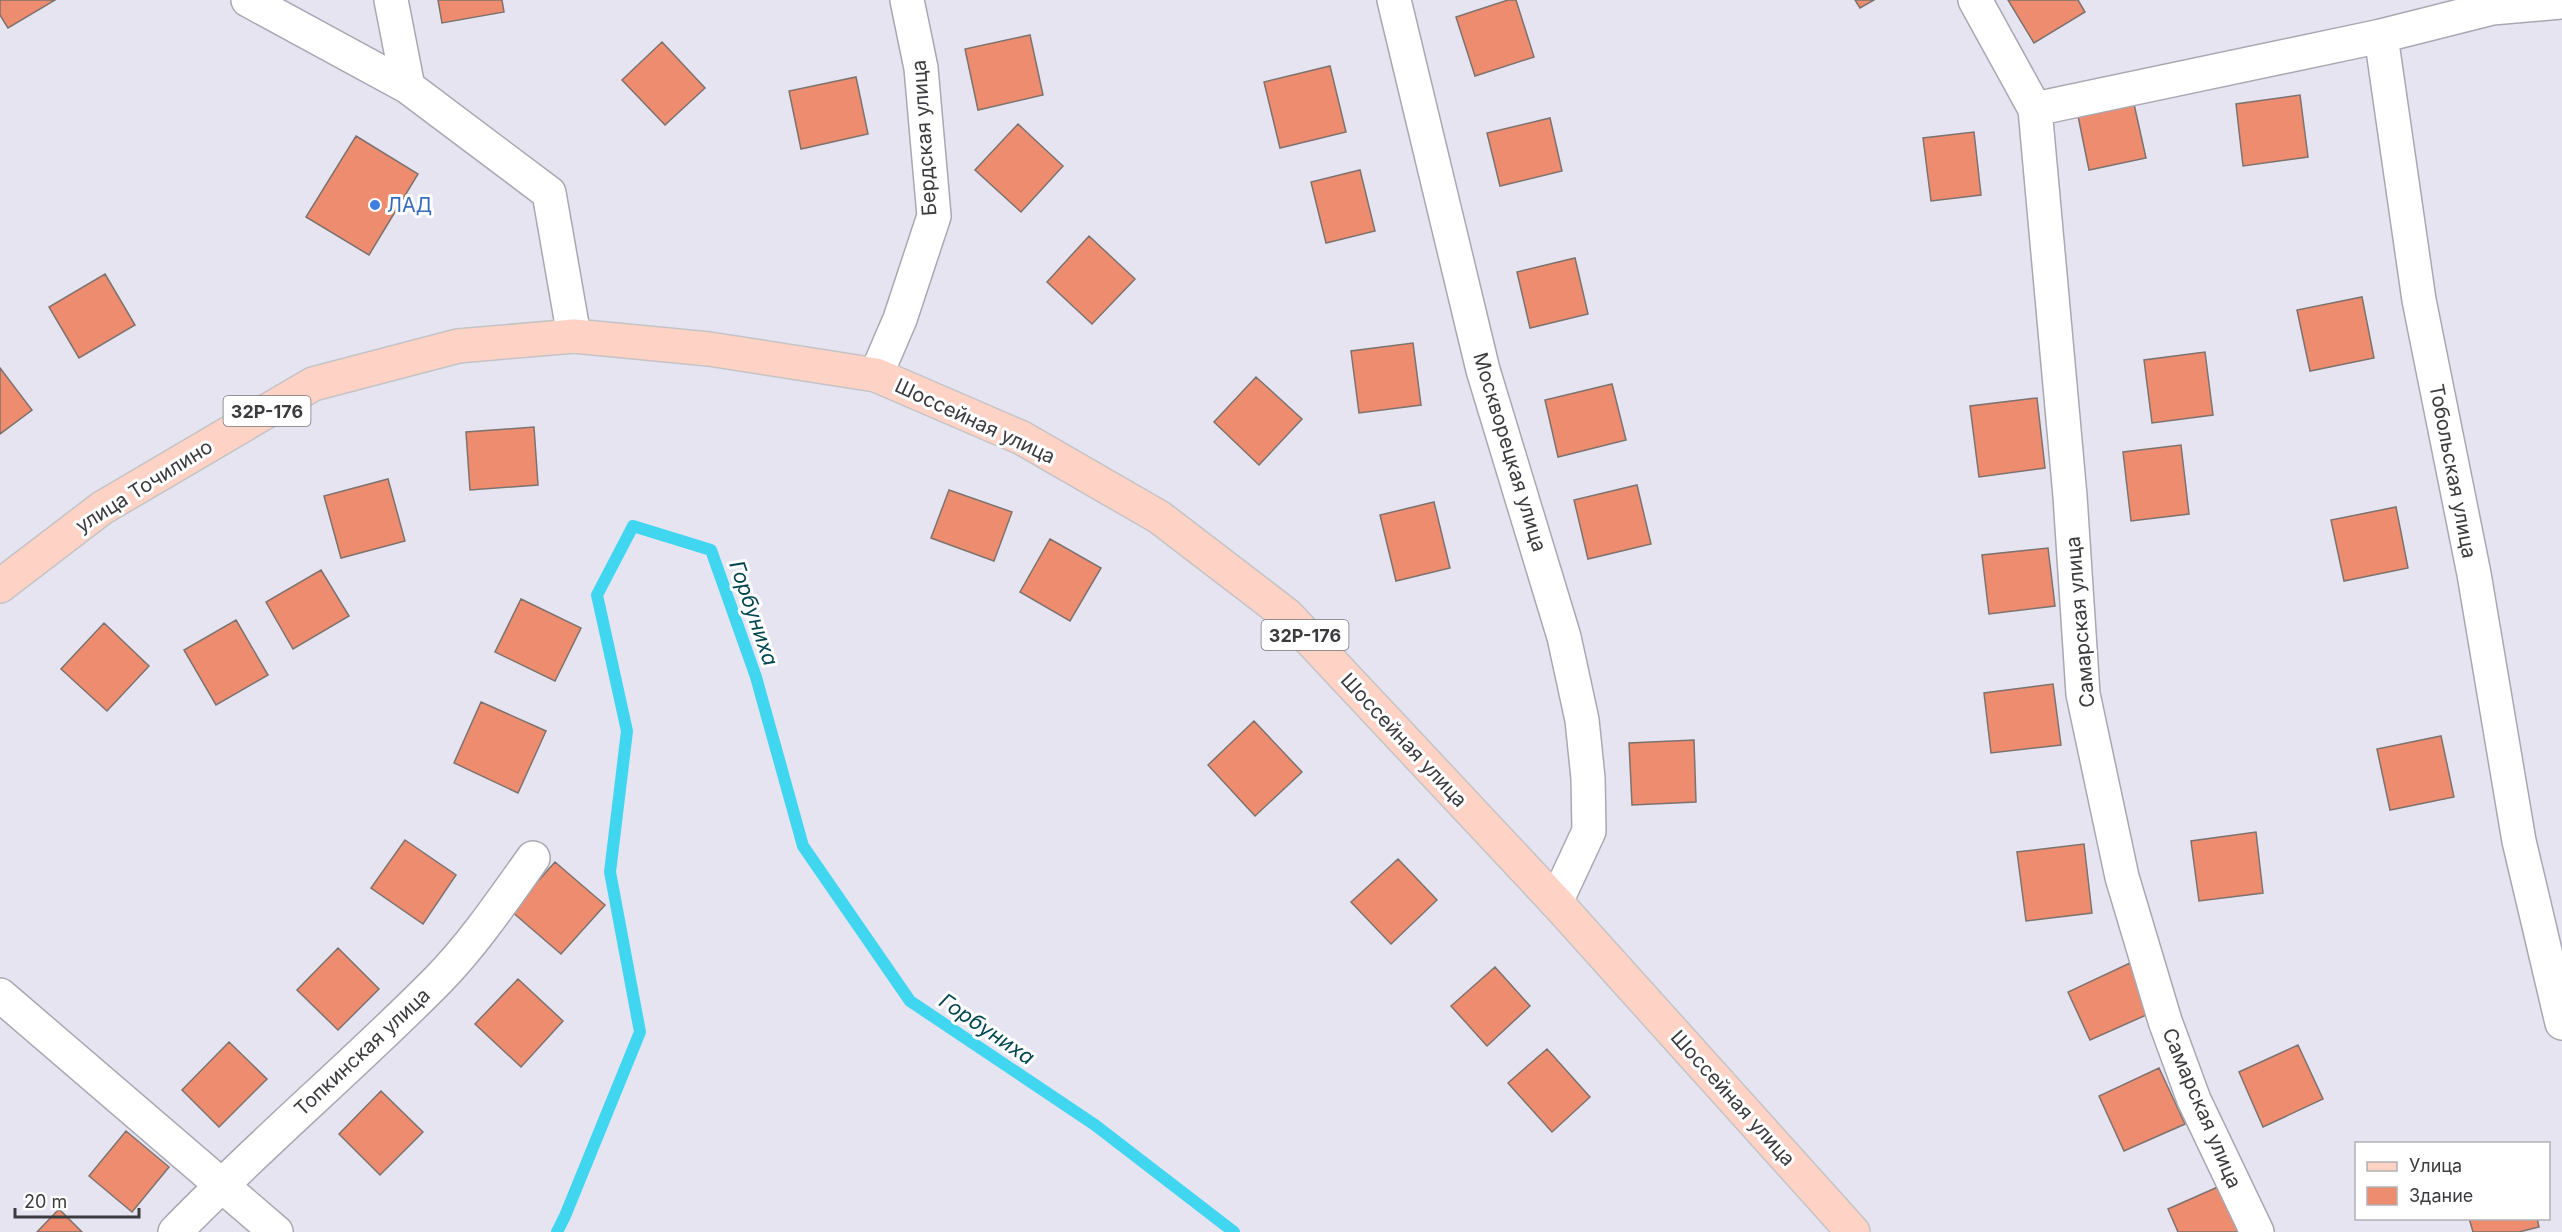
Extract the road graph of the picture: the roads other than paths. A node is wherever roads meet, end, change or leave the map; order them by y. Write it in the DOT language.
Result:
graph roads {
  1 [pos="248,0"];
  2 [pos="391,0"];
  3 [pos="907,0"];
  4 [pos="1395,0"];
  5 [pos="1975,0"];
  6 [pos="2562,2"];
  7 [pos="2492,4"];
  8 [pos="2381,36"];
  9 [pos="408,87"];
  10 [pos="2035,109"];
  11 [pos="574,336"];
  12 [pos="876,375"];
  13 [pos="0,586"];
  14 [pos="532,858"];
  15 [pos="1556,902"];
  16 [pos="0,995"];
  17 [pos="2562,1023"];
  18 [pos="220,1185"];
  19 [pos="175,1232"];
  20 [pos="276,1232"];
  21 [pos="1853,1232"];
  22 [pos="2257,1232"];
  1 -- 9 [label="street"];
  2 -- 9 [label="street"];
  3 -- 12 [label="street, Бердская улица"];
  4 -- 15 [label="street, Москворецкая улица"];
  5 -- 10 [label="street, Самарская улица"];
  6 -- 7 [label="street"];
  7 -- 8 [label="street"];
  8 -- 10 [label="street"];
  8 -- 17 [label="street, Тобольская улица"];
  9 -- 11 [label="street"];
  10 -- 22 [label="street, Самарская улица"];
  11 -- 12 [label="main road, Шоссейная улица / 32Р-176"];
  11 -- 13 [label="main road, улица Точилино / 32Р-176"];
  12 -- 15 [label="main road, Шоссейная улица / 32Р-176"];
  14 -- 18 [label="street, Топкинская улица"];
  15 -- 21 [label="main road, Шоссейная улица / 32Р-176"];
  16 -- 18 [label="street"];
  18 -- 19 [label="street, Топкинская улица"];
  18 -- 20 [label="street"];
}
